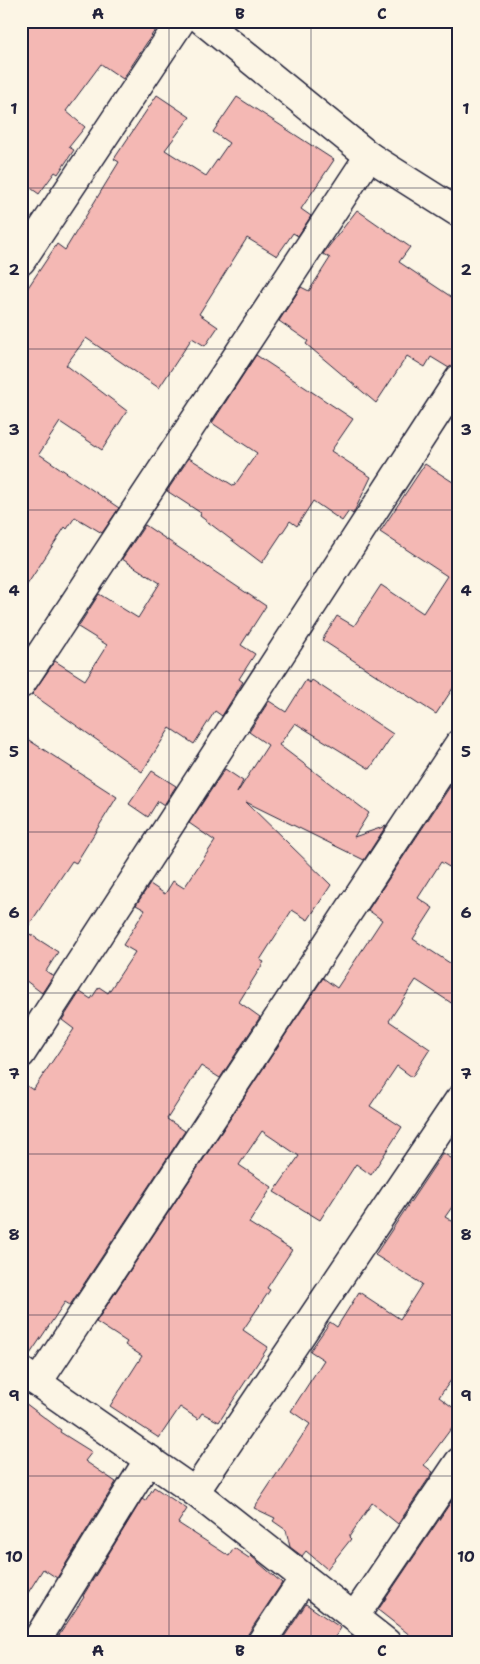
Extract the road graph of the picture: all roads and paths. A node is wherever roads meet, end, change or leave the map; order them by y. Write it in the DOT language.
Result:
graph roads {
  1 [pos="181,21"];
  2 [pos="203,21"];
  3 [pos="369,156"];
  4 [pos="459,213"];
  5 [pos="21,261"];
  6 [pos="459,379"];
  7 [pos="21,684"];
  8 [pos="459,744"];
  9 [pos="21,1054"];
  10 [pos="459,1100"];
  11 [pos="30,1377"];
  12 [pos="149,1459"];
  13 [pos="459,1462"];
  14 [pos="195,1492"];
  15 [pos="304,1578"];
  16 [pos="355,1616"];
  17 [pos="35,1643"];
  18 [pos="261,1643"];
  19 [pos="388,1643"];
  1 -- 5 [label="street"];
  2 -- 3 [label="street"];
  3 -- 4 [label="street"];
  3 -- 7 [label="street"];
  6 -- 9 [label="street"];
  8 -- 11 [label="street"];
  10 -- 14 [label="street"];
  11 -- 12 [label="street"];
  12 -- 14 [label="street"];
  12 -- 17 [label="street"];
  13 -- 16 [label="street"];
  14 -- 15 [label="street"];
  15 -- 16 [label="street"];
  15 -- 18 [label="street"];
  16 -- 19 [label="street"];
}
